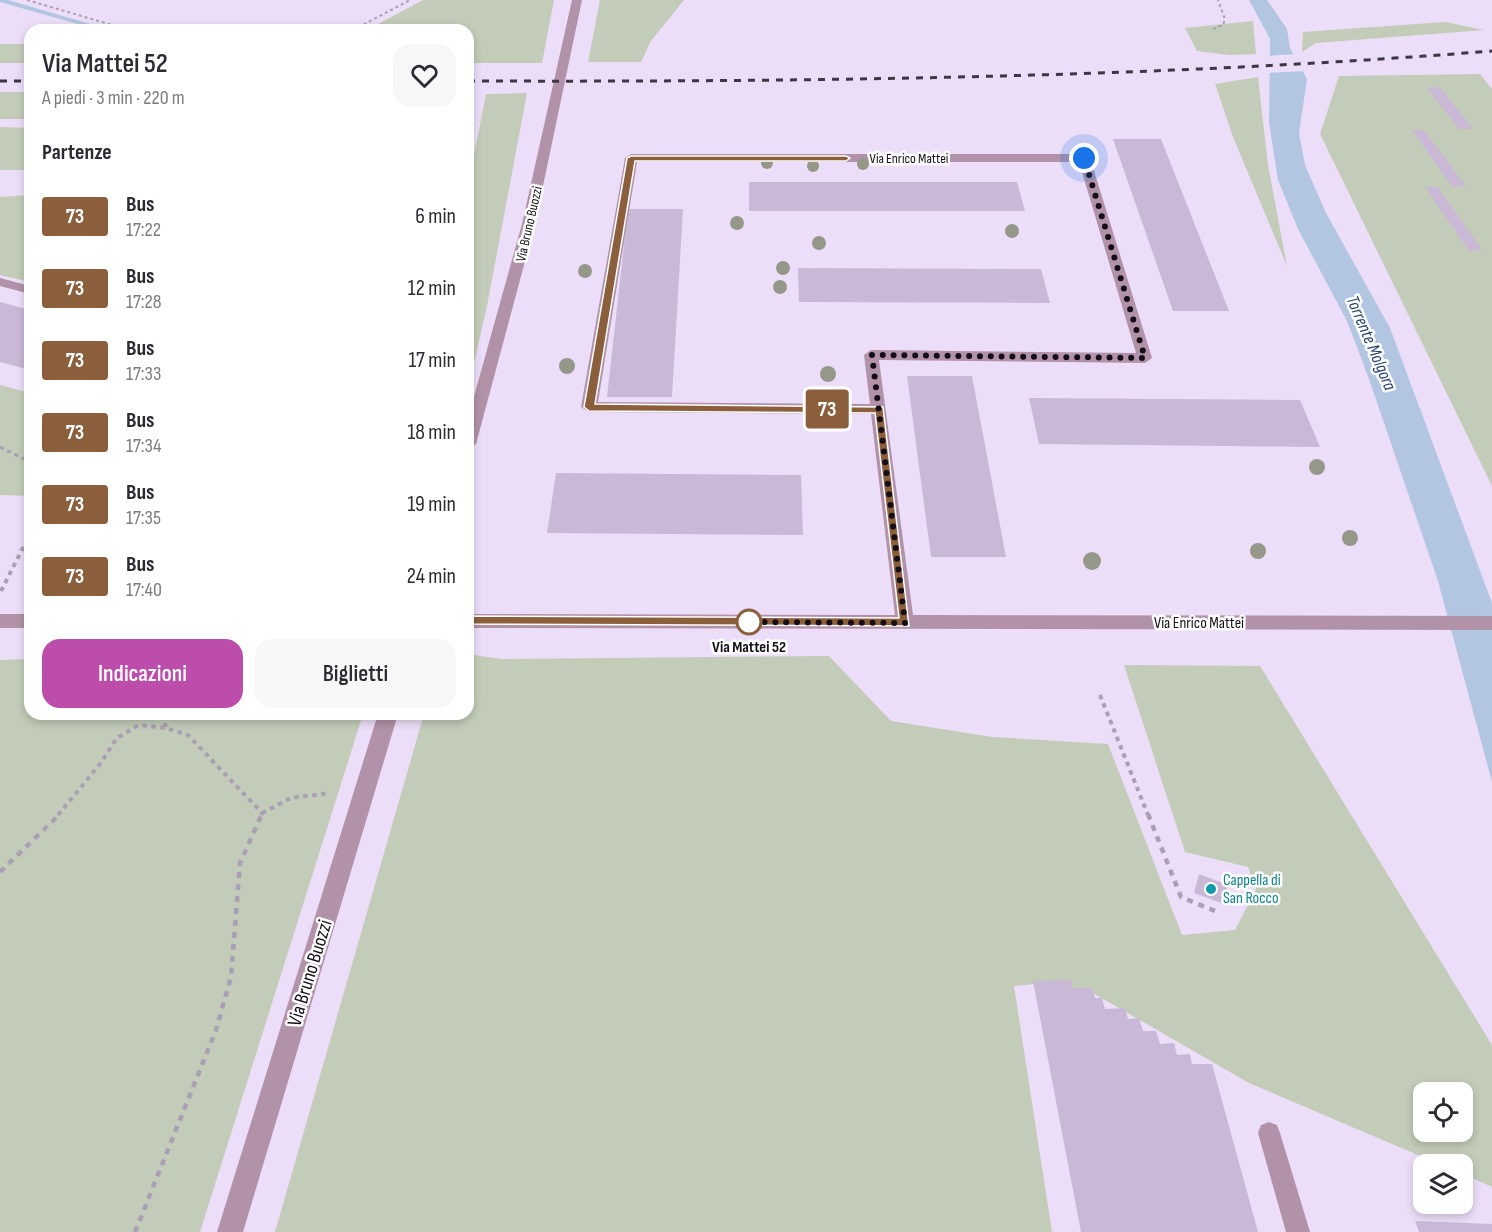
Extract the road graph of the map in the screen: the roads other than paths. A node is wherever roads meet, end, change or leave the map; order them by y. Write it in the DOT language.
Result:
graph roads {
  1 [pos="577,0"];
  2 [pos="0,282"];
  3 [pos="24,288"];
  4 [pos="474,409"];
  5 [pos="879,409"];
  6 [pos="0,621"];
  7 [pos="24,621"];
  8 [pos="474,621"];
  9 [pos="905,623"];
  10 [pos="1492,623"];
  11 [pos="386,720"];
  12 [pos="1269,1133"];
  13 [pos="230,1232"];
  14 [pos="1298,1232"];
  1 -- 4 [label="street, Via Bruno Buozzi"];
  2 -- 3 [label="street"];
  5 -- 5 [label="street, Via Enrico Mattei"];
  5 -- 9 [label="street, Via Enrico Mattei"];
  6 -- 7 [label="street"];
  8 -- 9 [label="street, Via Enrico Mattei"];
  9 -- 10 [label="street, Via Enrico Mattei"];
  11 -- 13 [label="street, Via Bruno Buozzi"];
  12 -- 14 [label="lane"];
}
